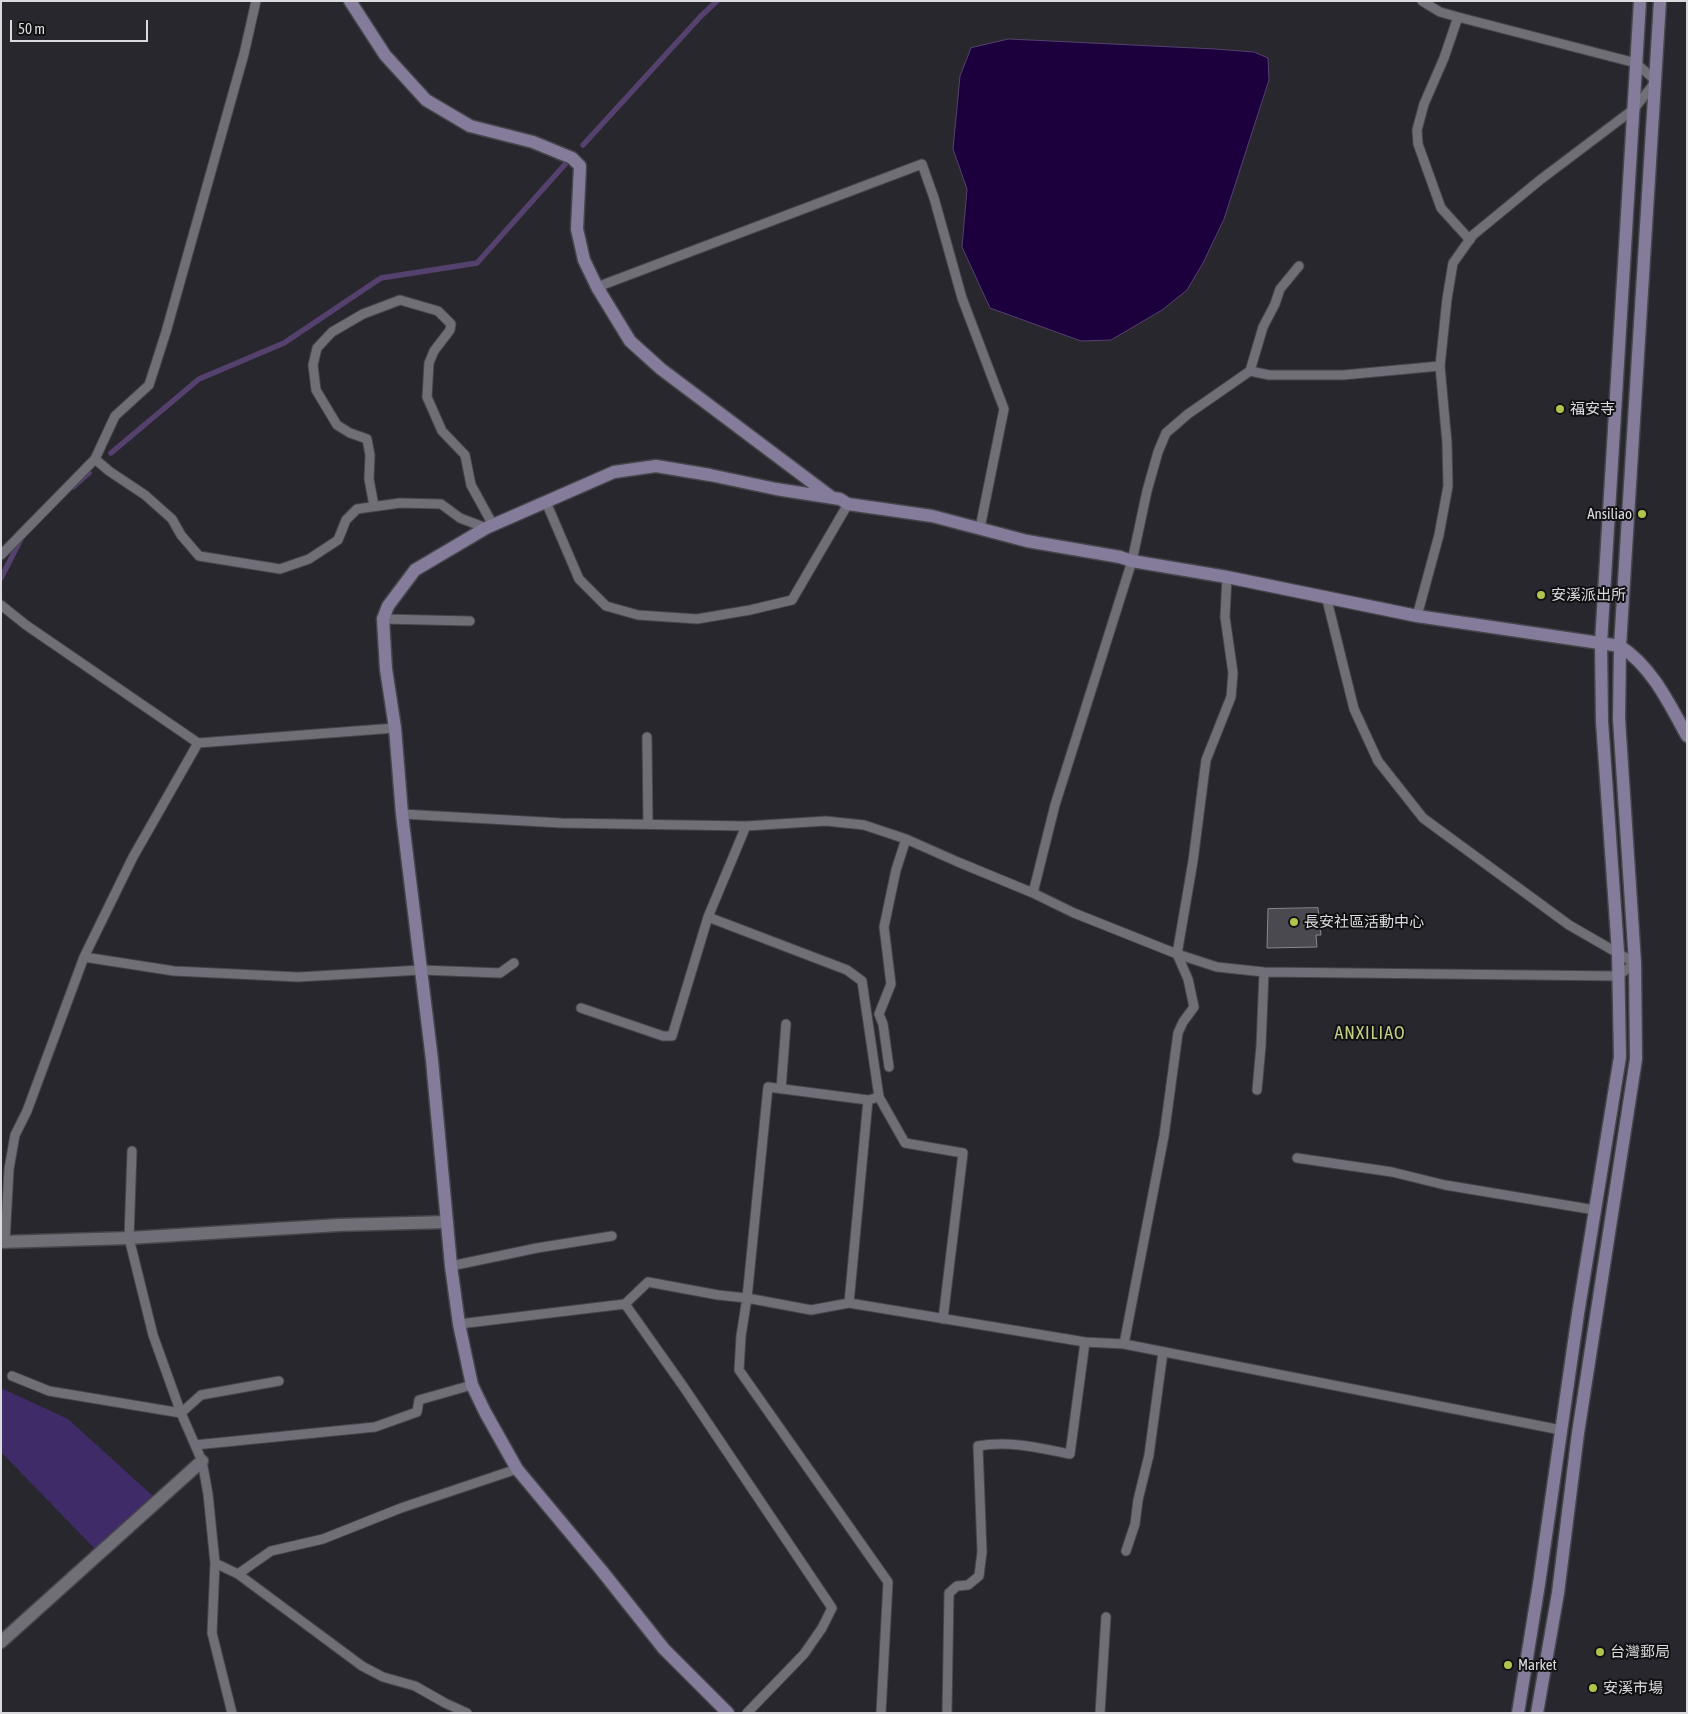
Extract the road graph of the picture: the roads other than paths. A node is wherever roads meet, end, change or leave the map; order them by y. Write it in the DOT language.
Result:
graph roads {
  1 [pos="256,1"];
  2 [pos="350,1"];
  3 [pos="1422,1"];
  4 [pos="1640,1"];
  5 [pos="1660,1"];
  6 [pos="1458,17"];
  7 [pos="1636,64"];
  8 [pos="1656,81"];
  9 [pos="1634,109"];
  10 [pos="1470,240"];
  11 [pos="1299,266"];
  12 [pos="597,287"];
  13 [pos="1440,366"];
  14 [pos="1250,371"];
  15 [pos="95,458"];
  16 [pos="832,497"];
  17 [pos="546,502"];
  18 [pos="848,504"];
  19 [pos="374,506"];
  20 [pos="490,526"];
  21 [pos="980,528"];
  22 [pos="1,555"];
  23 [pos="1132,561"];
  24 [pos="1228,577"];
  25 [pos="1326,596"];
  26 [pos="1,605"];
  27 [pos="1417,616"];
  28 [pos="383,619"];
  29 [pos="470,621"];
  30 [pos="1601,643"];
  31 [pos="1620,646"];
  32 [pos="395,728"];
  33 [pos="1687,736"];
  34 [pos="647,737"];
  35 [pos="198,743"];
  36 [pos="402,814"];
  37 [pos="648,824"];
  38 [pos="746,826"];
  39 [pos="906,839"];
  40 [pos="1033,893"];
  41 [pos="708,916"];
  42 [pos="1618,952"];
  43 [pos="1177,954"];
  44 [pos="84,957"];
  45 [pos="514,963"];
  46 [pos="1635,963"];
  47 [pos="421,970"];
  48 [pos="1264,972"];
  49 [pos="1618,976"];
  50 [pos="581,1008"];
  51 [pos="786,1024"];
  52 [pos="889,1067"];
  53 [pos="781,1089"];
  54 [pos="1257,1090"];
  55 [pos="880,1097"];
  56 [pos="868,1100"];
  57 [pos="132,1151"];
  58 [pos="1297,1158"];
  59 [pos="1595,1210"];
  60 [pos="447,1222"];
  61 [pos="612,1236"];
  62 [pos="129,1238"];
  63 [pos="3,1242"];
  64 [pos="451,1266"];
  65 [pos="747,1298"];
  66 [pos="849,1302"];
  67 [pos="625,1304"];
  68 [pos="943,1319"];
  69 [pos="459,1324"];
  70 [pos="1085,1342"];
  71 [pos="1124,1344"];
  72 [pos="1163,1352"];
  73 [pos="12,1376"];
  74 [pos="278,1381"];
  75 [pos="472,1384"];
  76 [pos="181,1413"];
  77 [pos="1561,1430"];
  78 [pos="195,1445"];
  79 [pos="202,1461"];
  80 [pos="517,1469"];
  81 [pos="1126,1551"];
  82 [pos="215,1563"];
  83 [pos="238,1574"];
  84 [pos="1106,1617"];
  85 [pos="1,1642"];
  86 [pos="232,1713"];
  87 [pos="467,1713"];
  88 [pos="728,1713"];
  89 [pos="747,1713"];
  90 [pos="881,1713"];
  91 [pos="946,1713"];
  92 [pos="1100,1713"];
  93 [pos="1518,1713"];
  94 [pos="1537,1713"];
  1 -- 15 [label="lane"];
  2 -- 12 [label="main road"];
  3 -- 6 [label="lane"];
  4 -- 7 [label="main road"];
  5 -- 8 [label="main road"];
  6 -- 7 [label="lane"];
  6 -- 10 [label="lane"];
  7 -- 8 [label="lane"];
  7 -- 9 [label="main road"];
  8 -- 9 [label="lane"];
  8 -- 31 [label="main road"];
  9 -- 10 [label="lane"];
  9 -- 30 [label="main road"];
  10 -- 13 [label="lane"];
  11 -- 14 [label="lane"];
  12 -- 16 [label="main road"];
  12 -- 21 [label="lane"];
  13 -- 14 [label="lane"];
  13 -- 27 [label="lane"];
  14 -- 23 [label="lane"];
  15 -- 19 [label="lane"];
  15 -- 22 [label="lane"];
  16 -- 17 [label="main road"];
  16 -- 18 [label="main road"];
  17 -- 18 [label="lane"];
  17 -- 20 [label="main road"];
  18 -- 21 [label="main road"];
  19 -- 20 [label="lane"];
  19 -- 20 [label="lane"];
  20 -- 28 [label="main road"];
  21 -- 23 [label="main road"];
  23 -- 24 [label="main road"];
  23 -- 40 [label="lane"];
  24 -- 25 [label="main road"];
  24 -- 43 [label="lane"];
  25 -- 27 [label="main road"];
  25 -- 42 [label="lane"];
  26 -- 35 [label="lane"];
  27 -- 30 [label="main road"];
  28 -- 29 [label="lane"];
  28 -- 32 [label="main road"];
  30 -- 31 [label="main road"];
  30 -- 42 [label="main road"];
  31 -- 33 [label="main road"];
  31 -- 46 [label="main road"];
  32 -- 35 [label="lane"];
  32 -- 36 [label="main road"];
  34 -- 37 [label="lane"];
  35 -- 44 [label="lane"];
  36 -- 37 [label="lane"];
  36 -- 47 [label="main road"];
  37 -- 38 [label="lane"];
  38 -- 39 [label="lane"];
  38 -- 41 [label="lane"];
  39 -- 40 [label="lane"];
  39 -- 52 [label="lane"];
  40 -- 43 [label="lane"];
  41 -- 50 [label="lane"];
  41 -- 55 [label="lane"];
  42 -- 46 [label="lane"];
  42 -- 49 [label="main road"];
  43 -- 48 [label="lane"];
  43 -- 71 [label="lane"];
  44 -- 47 [label="lane"];
  44 -- 63 [label="lane"];
  45 -- 47 [label="lane"];
  46 -- 49 [label="lane"];
  46 -- 94 [label="main road"];
  47 -- 60 [label="main road"];
  48 -- 49 [label="lane"];
  48 -- 54 [label="lane"];
  49 -- 59 [label="main road"];
  51 -- 53 [label="lane"];
  53 -- 56 [label="lane"];
  53 -- 65 [label="lane"];
  55 -- 56 [label="lane"];
  55 -- 68 [label="lane"];
  56 -- 66 [label="lane"];
  57 -- 62 [label="lane"];
  58 -- 59 [label="lane"];
  59 -- 77 [label="main road"];
  60 -- 62 [label="street"];
  60 -- 64 [label="main road"];
  61 -- 64 [label="lane"];
  62 -- 63 [label="street"];
  62 -- 76 [label="lane"];
  64 -- 69 [label="main road"];
  65 -- 66 [label="lane"];
  65 -- 67 [label="lane"];
  65 -- 90 [label="lane"];
  66 -- 68 [label="lane"];
  67 -- 69 [label="lane"];
  67 -- 89 [label="lane"];
  68 -- 70 [label="lane"];
  69 -- 75 [label="main road"];
  70 -- 71 [label="lane"];
  70 -- 91 [label="lane"];
  71 -- 72 [label="lane"];
  72 -- 77 [label="lane"];
  72 -- 81 [label="lane"];
  73 -- 76 [label="lane"];
  74 -- 76 [label="lane"];
  75 -- 78 [label="lane"];
  75 -- 80 [label="main road"];
  76 -- 78 [label="lane"];
  77 -- 93 [label="main road"];
  78 -- 79 [label="lane"];
  79 -- 82 [label="lane"];
  79 -- 85 [label="street"];
  80 -- 83 [label="lane"];
  80 -- 88 [label="main road"];
  82 -- 83 [label="lane"];
  82 -- 86 [label="lane"];
  83 -- 87 [label="lane"];
  84 -- 92 [label="lane"];
}
